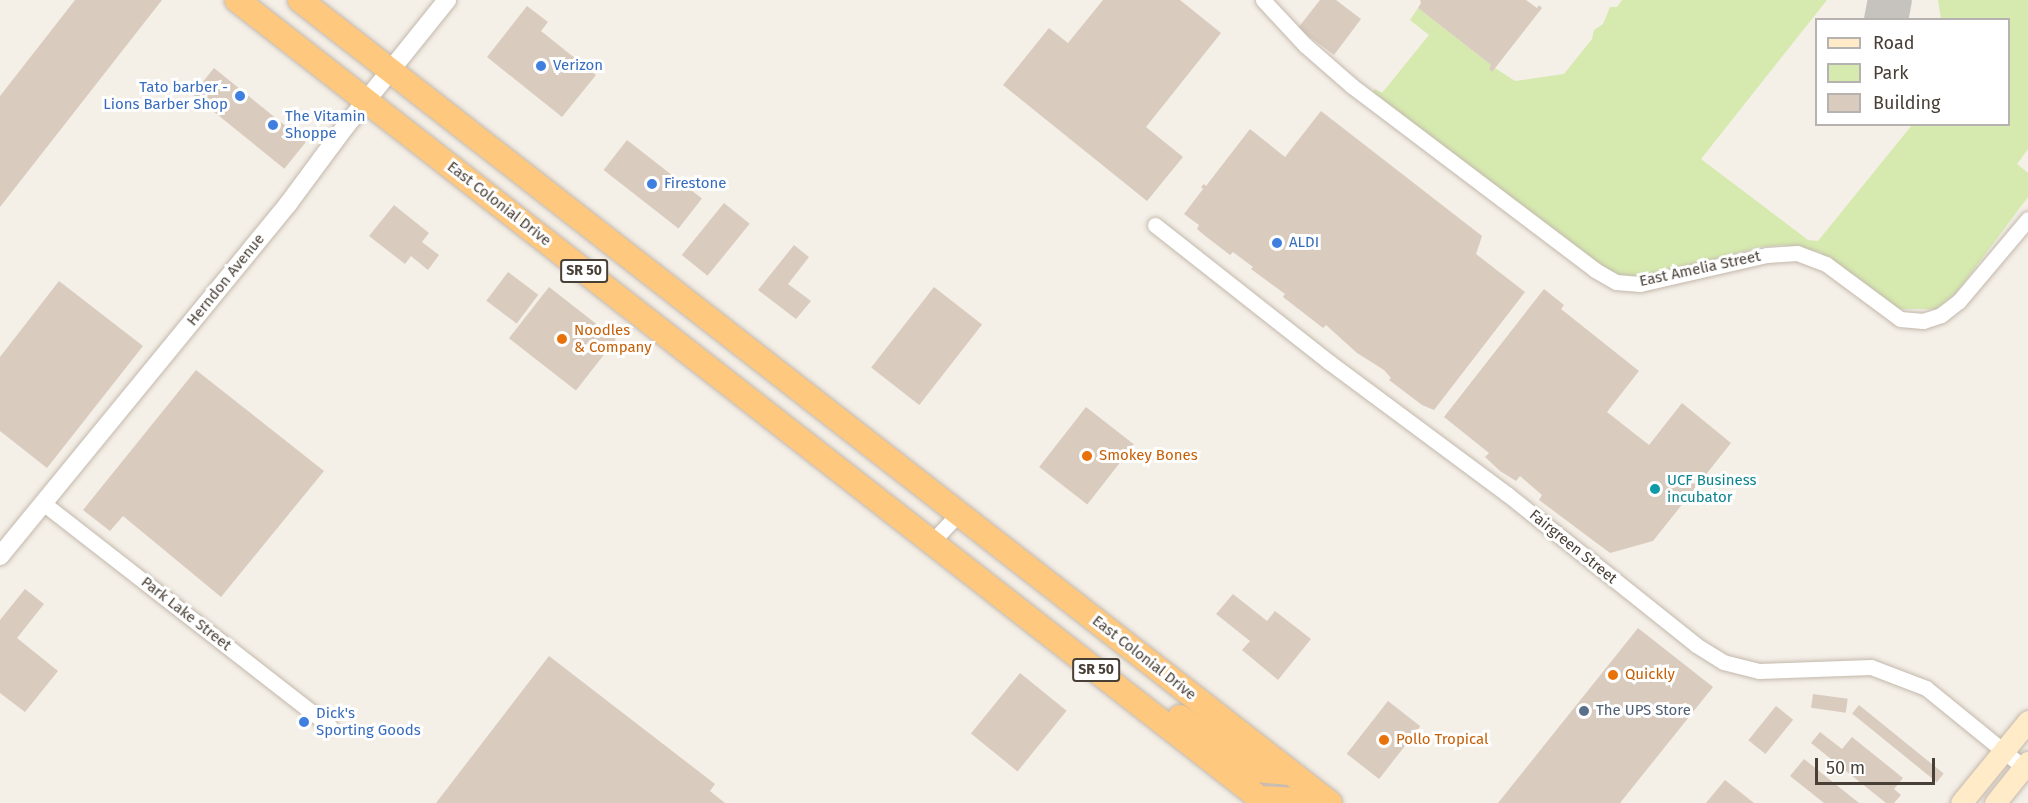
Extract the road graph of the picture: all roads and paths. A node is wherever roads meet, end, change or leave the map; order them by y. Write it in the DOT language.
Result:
graph roads {
  1 [pos="237,0"];
  2 [pos="300,0"];
  3 [pos="447,0"];
  4 [pos="1263,0"];
  5 [pos="391,70"];
  6 [pos="366,102"];
  7 [pos="2028,219"];
  8 [pos="1155,225"];
  9 [pos="44,503"];
  10 [pos="957,514"];
  11 [pos="932,542"];
  12 [pos="0,556"];
  13 [pos="1154,717"];
  14 [pos="2028,721"];
  15 [pos="329,726"];
  16 [pos="2003,750"];
  17 [pos="2026,767"];
  18 [pos="1291,773"];
  19 [pos="1263,801"];
  20 [pos="1304,803"];
  21 [pos="1330,803"];
  22 [pos="1961,803"];
  23 [pos="1995,803"];
  1 -- 6 [label="highway, East Colonial Drive / SR 50"];
  2 -- 5 [label="highway, East Colonial Drive / SR 50"];
  3 -- 5 [label="street, Herndon Avenue"];
  4 -- 7 [label="street, East Amelia Street"];
  5 -- 6 [label="street, Herndon Avenue"];
  5 -- 10 [label="highway, East Colonial Drive / SR 50"];
  6 -- 9 [label="street, Herndon Avenue"];
  6 -- 11 [label="highway, East Colonial Drive / SR 50"];
  8 -- 16 [label="street, Fairgreen Street"];
  9 -- 12 [label="street, Herndon Avenue"];
  9 -- 15 [label="street, Park Lake Street"];
  10 -- 11 [label="street"];
  10 -- 18 [label="highway, East Colonial Drive / SR 50"];
  11 -- 13 [label="highway, East Colonial Drive / SR 50"];
  13 -- 18 [label="highway"];
  13 -- 19 [label="highway, East Colonial Drive / SR 50"];
  14 -- 16 [label="main road"];
  16 -- 17 [label="street, Fairgreen Street"];
  16 -- 22 [label="main road"];
  17 -- 23 [label="main road"];
  18 -- 21 [label="highway, East Colonial Drive / SR 50"];
  19 -- 20 [label="highway"];
}
